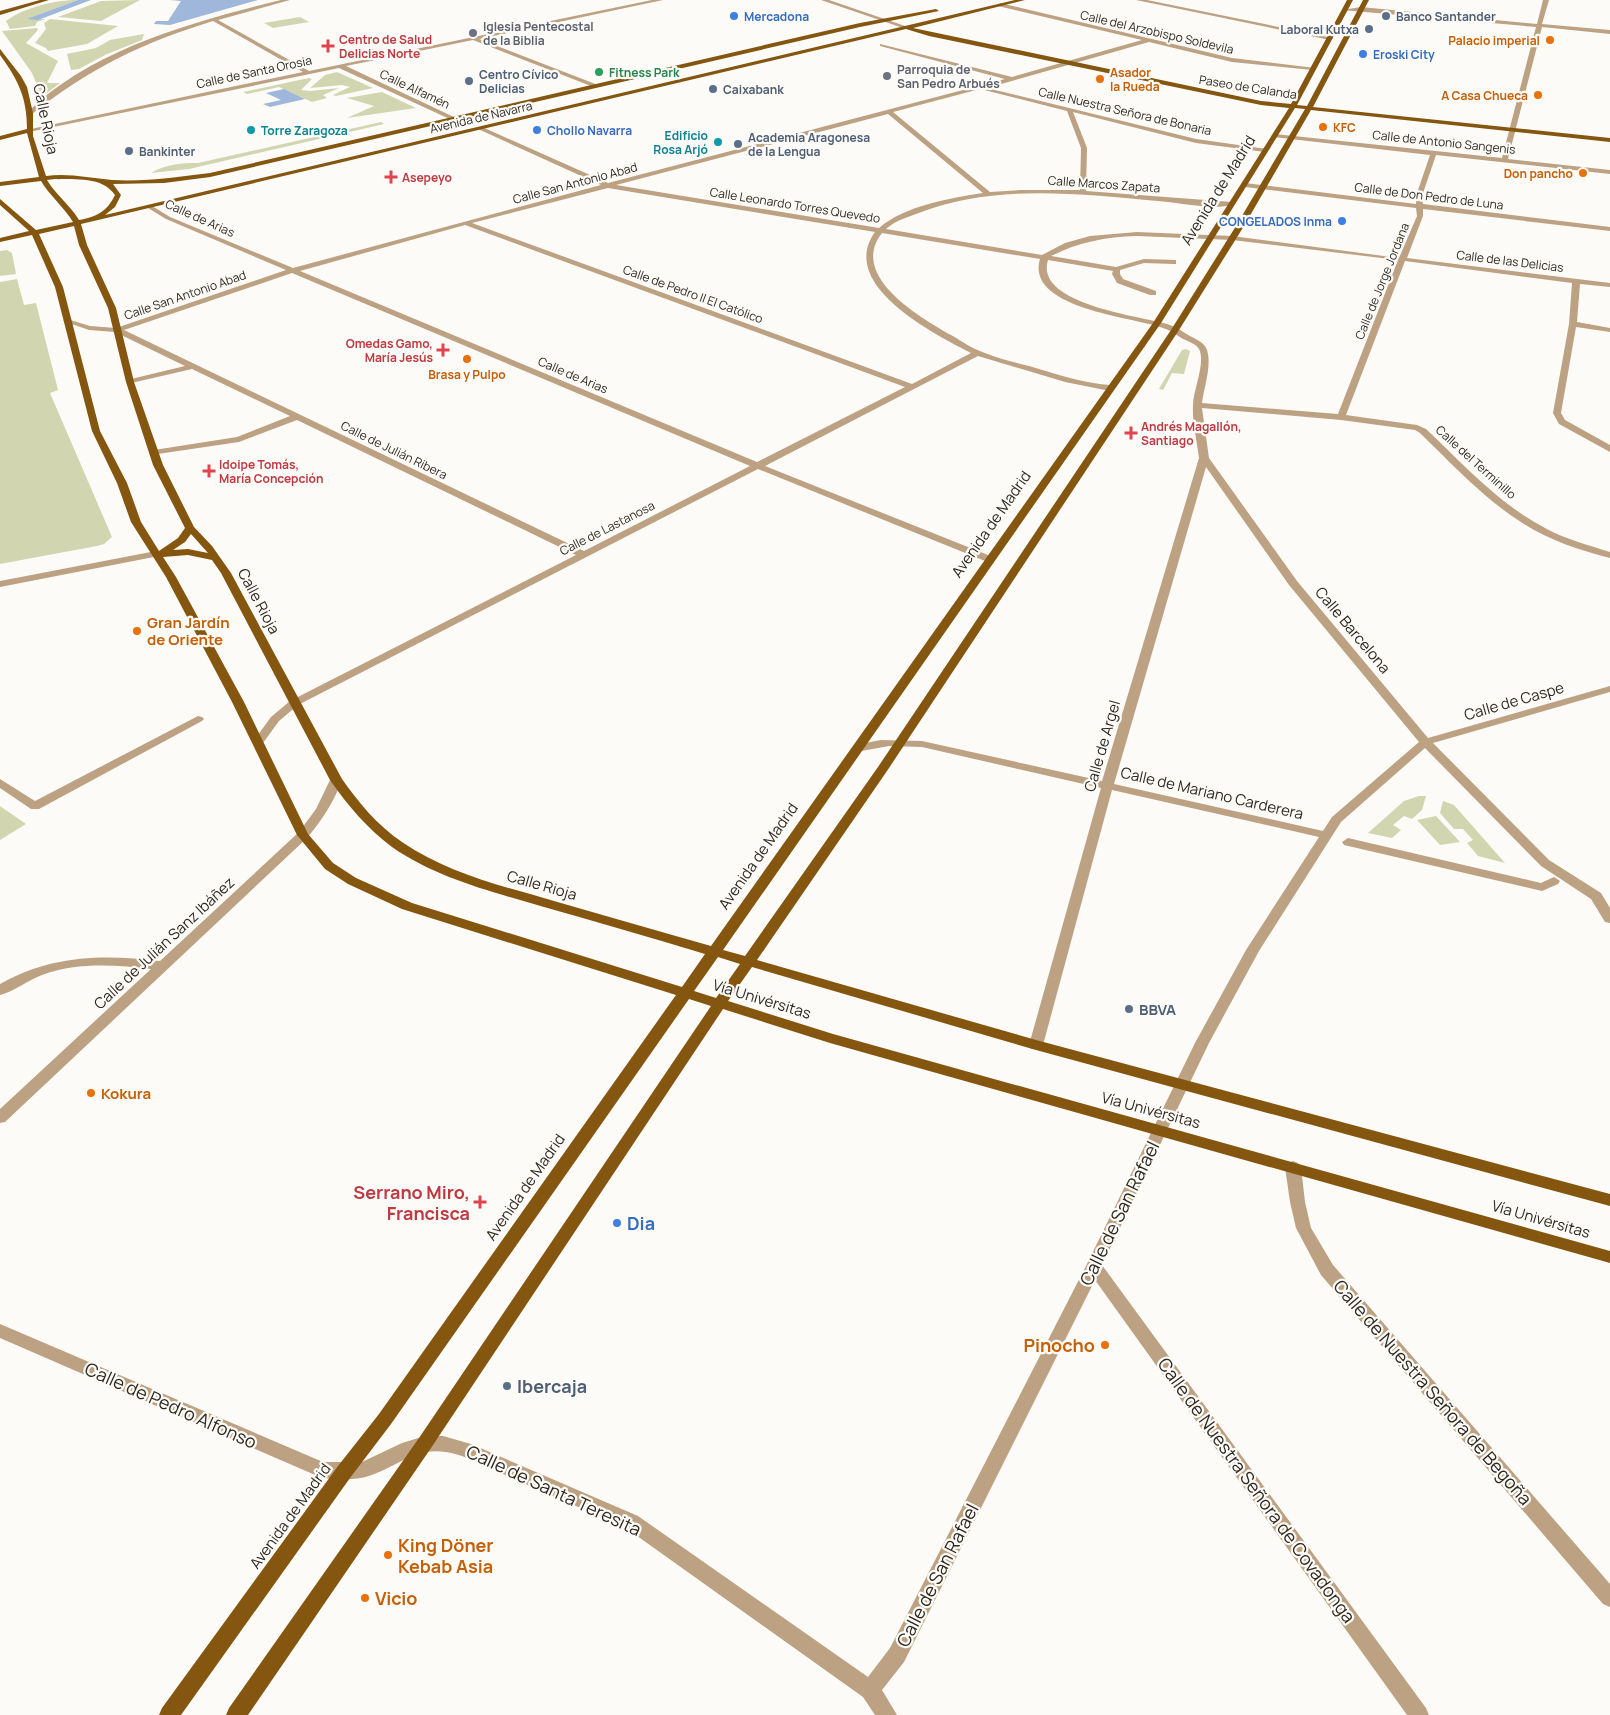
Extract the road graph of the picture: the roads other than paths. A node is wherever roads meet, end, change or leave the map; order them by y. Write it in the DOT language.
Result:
graph roads {
  1 [pos="46,0"];
  2 [pos="287,0"];
  3 [pos="660,0"];
  4 [pos="824,0"];
  5 [pos="1022,0"];
  6 [pos="1138,0"];
  7 [pos="1350,0"];
  8 [pos="1366,0"];
  9 [pos="1546,0"];
  10 [pos="1000,5"];
  11 [pos="1361,9"];
  12 [pos="944,10"];
  13 [pos="1345,10"];
  14 [pos="0,13"];
  15 [pos="214,20"];
  16 [pos="889,20"];
  17 [pos="1539,25"];
  18 [pos="908,28"];
  19 [pos="1610,32"];
  20 [pos="1330,38"];
  21 [pos="475,39"];
  22 [pos="1149,40"];
  23 [pos="882,45"];
  24 [pos="0,51"];
  25 [pos="1070,63"];
  26 [pos="340,66"];
  27 [pos="1312,68"];
  28 [pos="307,72"];
  29 [pos="1013,79"];
  30 [pos="596,86"];
  31 [pos="980,88"];
  32 [pos="1293,106"];
  33 [pos="1310,108"];
  34 [pos="1069,109"];
  35 [pos="888,111"];
  36 [pos="30,113"];
  37 [pos="454,119"];
  38 [pos="480,128"];
  39 [pos="29,130"];
  40 [pos="1512,130"];
  41 [pos="1275,136"];
  42 [pos="1292,136"];
  43 [pos="0,138"];
  44 [pos="1610,140"];
  45 [pos="1265,150"];
  46 [pos="1434,152"];
  47 [pos="1505,160"];
  48 [pos="1610,172"];
  49 [pos="43,178"];
  50 [pos="104,181"];
  51 [pos="0,184"];
  52 [pos="1245,185"];
  53 [pos="608,186"];
  54 [pos="1263,187"];
  55 [pos="1083,191"];
  56 [pos="986,194"];
  57 [pos="0,201"];
  58 [pos="1232,204"];
  59 [pos="1418,206"];
  60 [pos="150,207"];
  61 [pos="90,220"];
  62 [pos="466,223"];
  63 [pos="77,224"];
  64 [pos="1610,229"];
  65 [pos="879,231"];
  66 [pos="34,233"];
  67 [pos="1232,238"];
  68 [pos="1210,239"];
  69 [pos="0,240"];
  70 [pos="1045,256"];
  71 [pos="1396,258"];
  72 [pos="1408,260"];
  73 [pos="1173,262"];
  74 [pos="1117,269"];
  75 [pos="291,271"];
  76 [pos="1576,281"];
  77 [pos="1610,285"];
  78 [pos="1153,294"];
  79 [pos="67,321"];
  80 [pos="1157,323"];
  81 [pos="1573,324"];
  82 [pos="118,330"];
  83 [pos="1175,330"];
  84 [pos="1610,330"];
  85 [pos="978,353"];
  86 [pos="192,367"];
  87 [pos="130,382"];
  88 [pos="913,387"];
  89 [pos="1110,388"];
  90 [pos="1197,405"];
  91 [pos="296,417"];
  92 [pos="1341,418"];
  93 [pos="1610,449"];
  94 [pos="154,453"];
  95 [pos="1204,458"];
  96 [pos="758,466"];
  97 [pos="190,528"];
  98 [pos="156,554"];
  99 [pos="585,555"];
  100 [pos="1610,555"];
  101 [pos="216,558"];
  102 [pos="989,559"];
  103 [pos="0,584"];
  104 [pos="1610,689"];
  105 [pos="294,704"];
  106 [pos="198,719"];
  107 [pos="259,741"];
  108 [pos="900,742"];
  109 [pos="1425,742"];
  110 [pos="856,750"];
  111 [pos="336,780"];
  112 [pos="0,783"];
  113 [pos="1107,785"];
  114 [pos="303,835"];
  115 [pos="1325,835"];
  116 [pos="1348,842"];
  117 [pos="1554,881"];
  118 [pos="1596,896"];
  119 [pos="1610,898"];
  120 [pos="1610,919"];
  121 [pos="714,952"];
  122 [pos="749,962"];
  123 [pos="163,966"];
  124 [pos="0,990"];
  125 [pos="684,993"];
  126 [pos="719,1004"];
  127 [pos="1036,1044"];
  128 [pos="1182,1085"];
  129 [pos="0,1118"];
  130 [pos="1160,1131"];
  131 [pos="1293,1167"];
  132 [pos="1610,1200"];
  133 [pos="1610,1257"];
  134 [pos="1094,1266"];
  135 [pos="0,1331"];
  136 [pos="425,1443"];
  137 [pos="344,1472"];
  138 [pos="1610,1598"];
  139 [pos="870,1690"];
  140 [pos="170,1715"];
  141 [pos="236,1715"];
  142 [pos="887,1715"];
  143 [pos="1419,1715"];
  1 -- 14 [label="main road"];
  2 -- 15 [label="street"];
  3 -- 21 [label="street, Calle de Santa Orosia"];
  4 -- 16 [label="street, Paseo de Calanda"];
  5 -- 10 [label="main road, Avenida de Navarra"];
  6 -- 20 [label="street"];
  7 -- 13 [label="main road, Avenida de Madrid"];
  8 -- 11 [label="main road"];
  9 -- 17 [label="street"];
  10 -- 18 [label="main road, Avenida de Navarra"];
  10 -- 22 [label="street, Calle del Arzobispo Soldevila"];
  11 -- 13 [label="street"];
  11 -- 17 [label="street"];
  11 -- 33 [label="main road"];
  12 -- 16 [label="main road, Avenida de Navarra"];
  13 -- 20 [label="main road, Avenida de Madrid"];
  15 -- 28 [label="street"];
  15 -- 36 [label="street"];
  16 -- 18 [label="street, Paseo de Calanda"];
  16 -- 30 [label="main road, Avenida de Navarra"];
  17 -- 19 [label="street"];
  17 -- 40 [label="street"];
  18 -- 25 [label="main road, Paseo de Calanda"];
  18 -- 38 [label="main road, Avenida de Navarra"];
  20 -- 27 [label="main road, Avenida de Madrid"];
  21 -- 26 [label="street, Calle de Santa Orosia"];
  21 -- 30 [label="street"];
  22 -- 25 [label="street, Calle San Antonio Abad"];
  22 -- 27 [label="street, Calle del Arzobispo Soldevila"];
  23 -- 29 [label="street"];
  24 -- 36 [label="main road, Calle Rioja"];
  25 -- 29 [label="street, Calle San Antonio Abad"];
  25 -- 32 [label="main road, Paseo de Calanda"];
  26 -- 28 [label="street, Calle de Santa Orosia"];
  26 -- 37 [label="street, Calle Alfamén"];
  27 -- 32 [label="main road, Avenida de Madrid"];
  28 -- 39 [label="street, Calle de Santa Orosia"];
  29 -- 31 [label="street, Calle San Antonio Abad"];
  30 -- 37 [label="main road, Avenida de Navarra"];
  31 -- 34 [label="street, Calle Nuestra Señora de Bonaria"];
  31 -- 35 [label="street, Calle San Antonio Abad"];
  32 -- 33 [label="main road, Paseo de Calanda"];
  32 -- 41 [label="main road, Avenida de Madrid"];
  33 -- 40 [label="main road, Paseo de Calanda"];
  33 -- 42 [label="main road"];
  34 -- 45 [label="street, Calle Nuestra Señora de Bonaria"];
  34 -- 55 [label="street"];
  35 -- 53 [label="street, Calle San Antonio Abad"];
  35 -- 56 [label="street"];
  36 -- 39 [label="main road, Calle Rioja"];
  37 -- 50 [label="main road, Avenida de Navarra"];
  38 -- 53 [label="street, Calle Leonardo Torres Quevedo"];
  38 -- 60 [label="main road, Avenida de Navarra"];
  39 -- 43 [label="main road"];
  39 -- 49 [label="main road, Calle Rioja"];
  40 -- 44 [label="main road, Paseo de Calanda"];
  40 -- 47 [label="street"];
  41 -- 42 [label="street, Calle de Antonio Sangenis"];
  41 -- 45 [label="main road, Avenida de Madrid"];
  42 -- 46 [label="street, Calle de Antonio Sangenis"];
  42 -- 54 [label="main road"];
  45 -- 52 [label="main road, Avenida de Madrid"];
  46 -- 47 [label="street, Calle de Antonio Sangenis"];
  46 -- 59 [label="street, Calle de Jorge Jordana"];
  47 -- 48 [label="street, Calle de Antonio Sangenis"];
  49 -- 50 [label="main road, Avenida de Navarra"];
  49 -- 51 [label="main road, Avenida de Navarra"];
  49 -- 63 [label="main road, Calle Rioja"];
  50 -- 61 [label="main road, Avenida de Navarra"];
  52 -- 54 [label="street, Calle de Don Pedro de Luna"];
  52 -- 58 [label="main road, Avenida de Madrid"];
  53 -- 62 [label="street, Calle San Antonio Abad"];
  53 -- 65 [label="street, Calle Leonardo Torres Quevedo"];
  54 -- 59 [label="street, Calle de Don Pedro de Luna"];
  54 -- 67 [label="main road"];
  55 -- 56 [label="street, Calle Marcos Zapata"];
  55 -- 58 [label="street, Calle Marcos Zapata"];
  56 -- 65 [label="street, Calle Marcos Zapata"];
  57 -- 66 [label="main road"];
  58 -- 68 [label="main road, Avenida de Madrid"];
  59 -- 64 [label="street, Calle de Don Pedro de Luna"];
  59 -- 92 [label="street, Calle de Jorge Jordana"];
  60 -- 61 [label="main road, Avenida de Navarra"];
  60 -- 75 [label="street, Calle de Arias"];
  61 -- 63 [label="main road, Avenida de Navarra"];
  62 -- 75 [label="street, Calle San Antonio Abad"];
  62 -- 88 [label="street, Calle de Pedro II El Católico"];
  63 -- 66 [label="main road, Avenida de Navarra"];
  63 -- 82 [label="main road, Calle Rioja"];
  65 -- 70 [label="street, Calle Leonardo Torres Quevedo"];
  65 -- 85 [label="street"];
  66 -- 69 [label="main road, Avenida de Navarra"];
  66 -- 79 [label="main road"];
  67 -- 68 [label="street"];
  67 -- 71 [label="street"];
  67 -- 83 [label="main road"];
  68 -- 70 [label="street"];
  68 -- 80 [label="main road, Avenida de Madrid"];
  70 -- 74 [label="street, Calle Leonardo Torres Quevedo"];
  70 -- 80 [label="street, Calle Barcelona"];
  72 -- 76 [label="street, Calle de las Delicias"];
  73 -- 74 [label="street"];
  74 -- 78 [label="street"];
  75 -- 82 [label="street, Calle San Antonio Abad"];
  75 -- 96 [label="street, Calle de Arias"];
  76 -- 77 [label="street, Calle de las Delicias"];
  76 -- 81 [label="street"];
  79 -- 82 [label="street, Calle San Antonio Abad"];
  79 -- 98 [label="main road"];
  80 -- 83 [label="street, Calle Barcelona"];
  80 -- 89 [label="main road, Avenida de Madrid"];
  81 -- 84 [label="street"];
  81 -- 93 [label="street"];
  82 -- 86 [label="street, Calle de Julián Ribera"];
  82 -- 87 [label="main road, Calle Rioja"];
  83 -- 90 [label="street, Calle Barcelona"];
  83 -- 108 [label="main road"];
  85 -- 88 [label="street, Calle de Lastanosa"];
  85 -- 89 [label="street"];
  86 -- 87 [label="street"];
  86 -- 91 [label="street, Calle de Julián Ribera"];
  87 -- 94 [label="main road, Calle Rioja"];
  88 -- 96 [label="street, Calle de Lastanosa"];
  89 -- 102 [label="main road, Avenida de Madrid"];
  90 -- 92 [label="street, Calle del Terminillo"];
  90 -- 95 [label="street, Calle Barcelona"];
  91 -- 94 [label="street"];
  91 -- 99 [label="street, Calle de Julián Ribera"];
  92 -- 100 [label="street, Calle del Terminillo"];
  94 -- 97 [label="main road, Calle Rioja"];
  95 -- 109 [label="street, Calle Barcelona"];
  95 -- 113 [label="street, Calle de Argel"];
  96 -- 99 [label="street, Calle de Lastanosa"];
  96 -- 102 [label="street, Calle de Arias"];
  97 -- 98 [label="main road"];
  97 -- 101 [label="main road, Calle Rioja"];
  98 -- 101 [label="main road"];
  98 -- 103 [label="street"];
  98 -- 107 [label="main road"];
  99 -- 105 [label="street, Calle de Lastanosa"];
  101 -- 105 [label="main road, Calle Rioja"];
  102 -- 110 [label="main road, Avenida de Madrid"];
  104 -- 109 [label="street, Calle de Caspe"];
  105 -- 107 [label="street, Calle de Lastanosa"];
  105 -- 111 [label="main road, Calle Rioja"];
  106 -- 112 [label="street"];
  107 -- 114 [label="main road"];
  108 -- 110 [label="street, Calle de Mariano Carderera"];
  108 -- 113 [label="street, Calle de Mariano Carderera"];
  108 -- 122 [label="main road"];
  109 -- 115 [label="street, Calle de San Rafael"];
  109 -- 118 [label="street, Calle Barcelona"];
  110 -- 121 [label="main road, Avenida de Madrid"];
  111 -- 114 [label="street, Calle de Julián Sanz Ibáñez"];
  111 -- 121 [label="main road, Calle Rioja"];
  113 -- 115 [label="street, Calle de Mariano Carderera"];
  113 -- 127 [label="street, Calle de Argel"];
  114 -- 123 [label="street, Calle de Julián Sanz Ibáñez"];
  114 -- 125 [label="main road"];
  115 -- 128 [label="street, Calle de San Rafael"];
  116 -- 117 [label="street"];
  118 -- 119 [label="street"];
  118 -- 120 [label="street, Calle Barcelona"];
  121 -- 122 [label="main road"];
  121 -- 125 [label="main road, Avenida de Madrid"];
  122 -- 126 [label="main road"];
  122 -- 127 [label="main road"];
  123 -- 124 [label="street"];
  123 -- 129 [label="street, Calle de Julián Sanz Ibáñez"];
  125 -- 126 [label="main road, Vía Univérsitas"];
  125 -- 137 [label="main road, Avenida de Madrid"];
  126 -- 130 [label="main road, Vía Univérsitas"];
  126 -- 136 [label="main road"];
  127 -- 128 [label="main road"];
  128 -- 130 [label="street, Calle de San Rafael"];
  128 -- 132 [label="main road"];
  130 -- 131 [label="main road, Vía Univérsitas"];
  130 -- 134 [label="street, Calle de San Rafael"];
  131 -- 133 [label="main road, Vía Univérsitas"];
  131 -- 138 [label="street, Calle de Nuestra Señora de Begoña"];
  134 -- 139 [label="street, Calle de San Rafael"];
  134 -- 143 [label="street, Calle de Nuestra Señora de Covadonga"];
  135 -- 137 [label="street, Calle de Pedro Alfonso"];
  136 -- 137 [label="street, Calle de Santa Teresita"];
  136 -- 139 [label="street, Calle de Santa Teresita"];
  136 -- 141 [label="main road"];
  137 -- 140 [label="main road, Avenida de Madrid"];
  139 -- 142 [label="street, Calle de Santa Teresita"];
}
